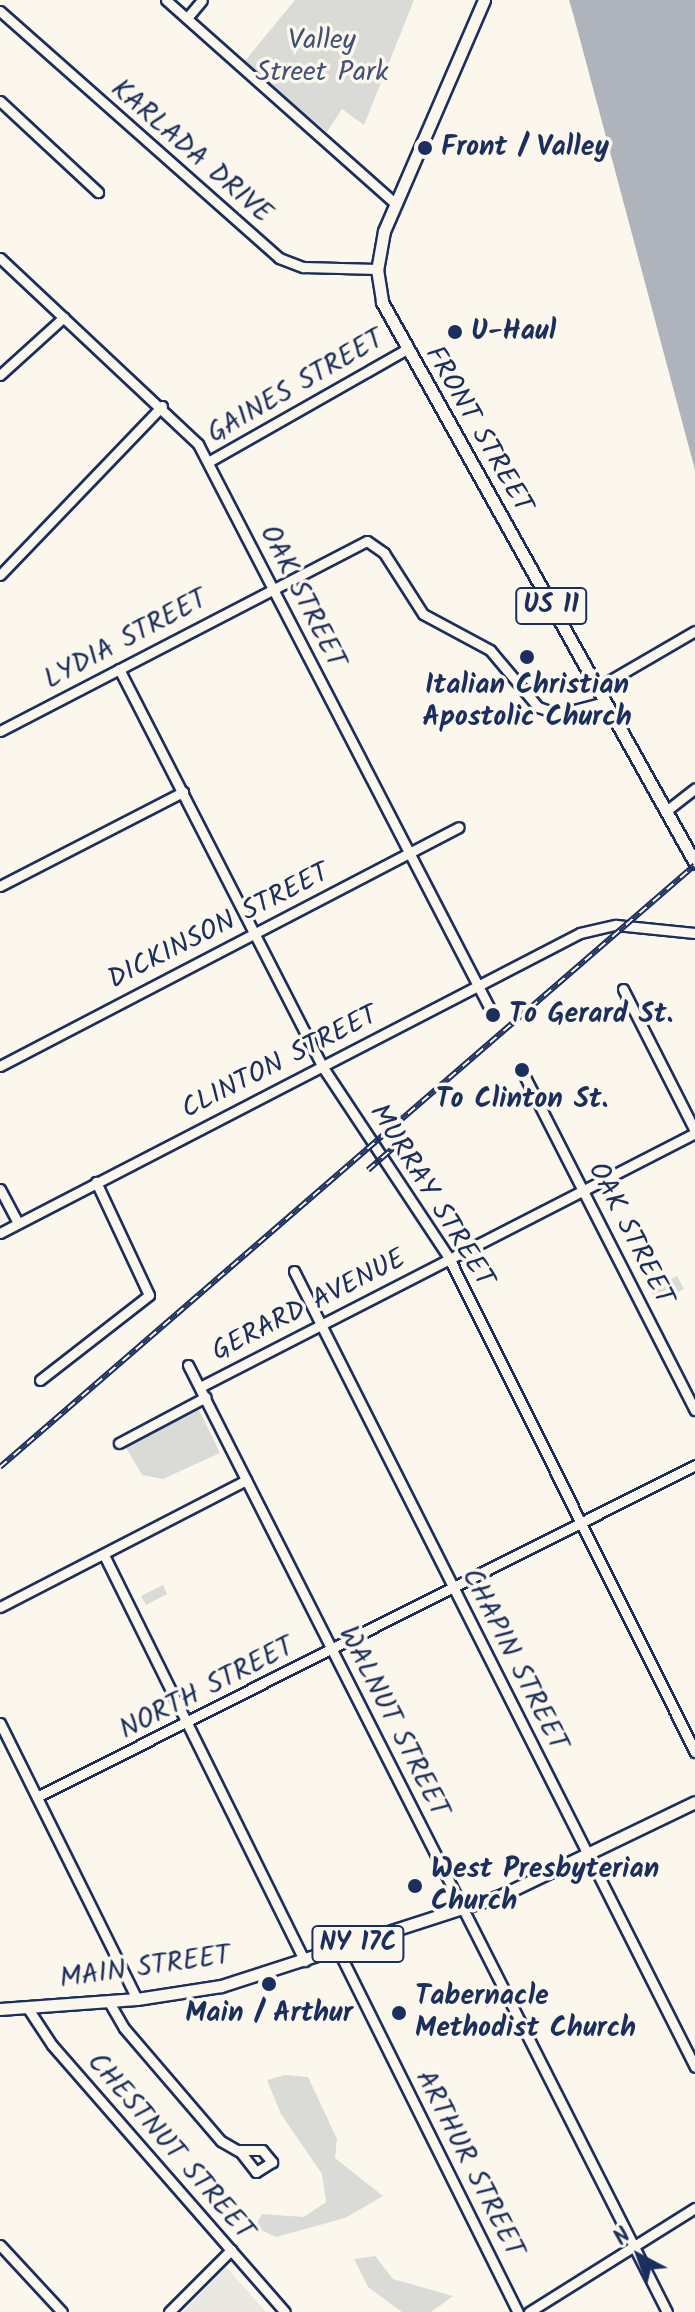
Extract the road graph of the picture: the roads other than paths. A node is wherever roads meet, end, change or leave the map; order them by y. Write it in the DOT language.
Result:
graph roads {
  1 [pos="166,0"];
  2 [pos="202,0"];
  3 [pos="484,0"];
  4 [pos="0,11"];
  5 [pos="187,18"];
  6 [pos="0,101"];
  7 [pos="98,192"];
  8 [pos="395,203"];
  9 [pos="0,258"];
  10 [pos="377,269"];
  11 [pos="64,317"];
  12 [pos="405,350"];
  13 [pos="0,375"];
  14 [pos="162,406"];
  15 [pos="208,462"];
  16 [pos="0,575"];
  17 [pos="273,588"];
  18 [pos="695,631"];
  19 [pos="119,669"];
  20 [pos="597,688"];
  21 [pos="605,702"];
  22 [pos="0,731"];
  23 [pos="695,788"];
  24 [pos="183,792"];
  25 [pos="666,811"];
  26 [pos="459,827"];
  27 [pos="409,853"];
  28 [pos="695,863"];
  29 [pos="0,886"];
  30 [pos="256,933"];
  31 [pos="695,933"];
  32 [pos="478,986"];
  33 [pos="623,989"];
  34 [pos="491,1011"];
  35 [pos="0,1066"];
  36 [pos="322,1066"];
  37 [pos="525,1077"];
  38 [pos="695,1132"];
  39 [pos="96,1182"];
  40 [pos="0,1189"];
  41 [pos="583,1190"];
  42 [pos="18,1223"];
  43 [pos="0,1233"];
  44 [pos="449,1258"];
  45 [pos="294,1271"];
  46 [pos="321,1325"];
  47 [pos="188,1365"];
  48 [pos="40,1380"];
  49 [pos="200,1387"];
  50 [pos="206,1397"];
  51 [pos="695,1410"];
  52 [pos="119,1443"];
  53 [pos="695,1465"];
  54 [pos="246,1480"];
  55 [pos="583,1523"];
  56 [pos="104,1555"];
  57 [pos="453,1589"];
  58 [pos="0,1607"];
  59 [pos="331,1650"];
  60 [pos="0,1723"];
  61 [pos="187,1725"];
  62 [pos="695,1752"];
  63 [pos="37,1797"];
  64 [pos="695,1802"];
  65 [pos="589,1856"];
  66 [pos="463,1909"];
  67 [pos="338,1950"];
  68 [pos="305,1961"];
  69 [pos="137,1999"];
  70 [pos="109,2002"];
  71 [pos="27,2007"];
  72 [pos="0,2009"];
  73 [pos="695,2067"];
  74 [pos="238,2151"];
  75 [pos="695,2208"];
  76 [pos="0,2245"];
  77 [pos="633,2246"];
  78 [pos="231,2250"];
  79 [pos="62,2312"];
  80 [pos="169,2312"];
  81 [pos="285,2312"];
  82 [pos="518,2312"];
  83 [pos="529,2312"];
  84 [pos="667,2312"];
  1 -- 5 [label="street"];
  2 -- 5 [label="street"];
  3 -- 8 [label="main road, FRONT STREET / US 11"];
  4 -- 10 [label="street, KARLADA DRIVE"];
  5 -- 8 [label="street"];
  6 -- 7 [label="street"];
  8 -- 10 [label="main road, FRONT STREET / US 11"];
  9 -- 11 [label="street, OAK STREET"];
  10 -- 12 [label="main road, FRONT STREET / US 11"];
  11 -- 13 [label="street"];
  11 -- 14 [label="street, OAK STREET"];
  12 -- 15 [label="street, GAINES STREET"];
  12 -- 20 [label="main road, FRONT STREET / US 11"];
  14 -- 15 [label="street, OAK STREET"];
  14 -- 16 [label="street"];
  15 -- 17 [label="street, OAK STREET"];
  17 -- 19 [label="street, LYDIA STREET"];
  17 -- 21 [label="street, LYDIA STREET"];
  17 -- 27 [label="street, OAK STREET"];
  18 -- 20 [label="street"];
  19 -- 22 [label="street, LYDIA STREET"];
  19 -- 24 [label="street, MURRAY STREET"];
  20 -- 21 [label="main road, FRONT STREET / US 11"];
  21 -- 25 [label="main road, FRONT STREET / US 11"];
  23 -- 25 [label="street"];
  24 -- 29 [label="street"];
  24 -- 30 [label="street, MURRAY STREET"];
  25 -- 28 [label="main road, FRONT STREET / US 11"];
  26 -- 27 [label="street, DICKINSON STREET"];
  27 -- 30 [label="street, DICKINSON STREET"];
  27 -- 32 [label="street, OAK STREET"];
  30 -- 35 [label="street, DICKINSON STREET"];
  30 -- 36 [label="street, MURRAY STREET"];
  31 -- 32 [label="street, CLINTON STREET"];
  32 -- 34 [label="street, OAK STREET"];
  32 -- 36 [label="street, CLINTON STREET"];
  33 -- 38 [label="street"];
  36 -- 39 [label="street, CLINTON STREET"];
  36 -- 44 [label="street, MURRAY STREET"];
  37 -- 41 [label="street, OAK STREET"];
  38 -- 41 [label="street, GERARD AVENUE"];
  39 -- 42 [label="street, CLINTON STREET"];
  39 -- 48 [label="street"];
  40 -- 42 [label="street"];
  41 -- 44 [label="street, GERARD AVENUE"];
  41 -- 51 [label="street, OAK STREET"];
  42 -- 43 [label="street, CLINTON STREET"];
  44 -- 46 [label="street, GERARD AVENUE"];
  44 -- 55 [label="street, MURRAY STREET"];
  45 -- 46 [label="street, CHAPIN STREET"];
  46 -- 49 [label="street, GERARD AVENUE"];
  46 -- 57 [label="street, CHAPIN STREET"];
  47 -- 49 [label="street, WALNUT STREET"];
  49 -- 50 [label="street, WALNUT STREET"];
  50 -- 52 [label="street, GERARD AVENUE"];
  50 -- 54 [label="street, WALNUT STREET"];
  53 -- 55 [label="street, NORTH STREET"];
  54 -- 56 [label="street"];
  54 -- 59 [label="street, WALNUT STREET"];
  55 -- 57 [label="street, NORTH STREET"];
  55 -- 62 [label="street, MURRAY STREET"];
  56 -- 58 [label="street"];
  56 -- 61 [label="street"];
  57 -- 59 [label="street, NORTH STREET"];
  57 -- 65 [label="street, CHAPIN STREET"];
  59 -- 61 [label="street, NORTH STREET"];
  59 -- 66 [label="street, WALNUT STREET"];
  60 -- 63 [label="street"];
  61 -- 63 [label="street, NORTH STREET"];
  61 -- 68 [label="street"];
  63 -- 69 [label="street"];
  64 -- 65 [label="main road, MAIN STREET / NY 17C"];
  65 -- 66 [label="main road, MAIN STREET / NY 17C"];
  65 -- 73 [label="street, CHAPIN STREET"];
  66 -- 67 [label="main road, MAIN STREET / NY 17C"];
  66 -- 77 [label="street, WALNUT STREET"];
  67 -- 68 [label="main road, MAIN STREET / NY 17C"];
  67 -- 82 [label="street, ARTHUR STREET"];
  68 -- 69 [label="main road, MAIN STREET / NY 17C"];
  69 -- 70 [label="main road, MAIN STREET / NY 17C"];
  70 -- 71 [label="main road, MAIN STREET / NY 17C"];
  70 -- 74 [label="street"];
  71 -- 72 [label="main road, MAIN STREET / NY 17C"];
  71 -- 78 [label="street, CHESTNUT STREET"];
  75 -- 77 [label="street"];
  76 -- 79 [label="street"];
  77 -- 83 [label="street"];
  77 -- 84 [label="street, WALNUT STREET"];
  78 -- 80 [label="street"];
  78 -- 81 [label="street, CHESTNUT STREET"];
}
